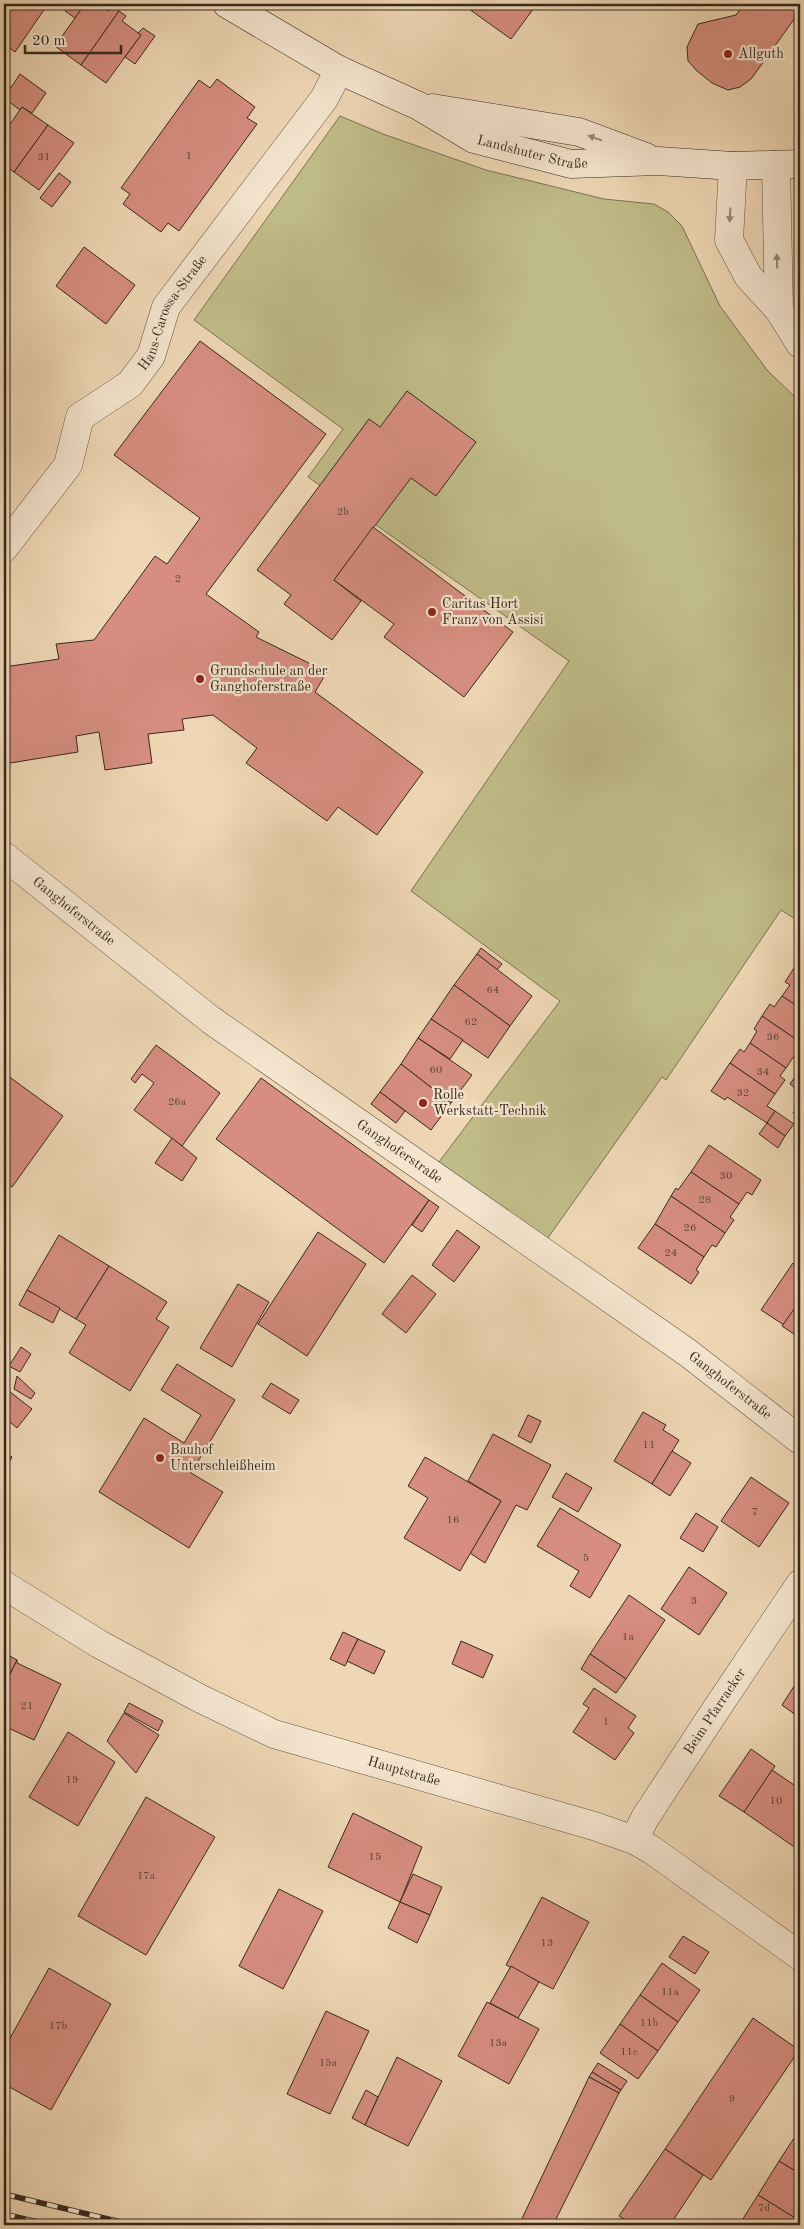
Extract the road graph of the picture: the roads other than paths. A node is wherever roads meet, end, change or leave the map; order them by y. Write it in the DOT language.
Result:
graph roads {
  1 [pos="227,4"];
  2 [pos="339,70"];
  3 [pos="788,164"];
  4 [pos="733,166"];
  5 [pos="779,310"];
  6 [pos="800,344"];
  7 [pos="4,548"];
  8 [pos="4,856"];
  9 [pos="800,1440"];
  10 [pos="800,1584"];
  11 [pos="4,1585"];
  12 [pos="634,1840"];
  13 [pos="800,1956"];
  1 -- 2 [label="street, Landshuter Straße"];
  2 -- 4 [label="street, Landshuter Straße"];
  2 -- 7 [label="street, Hans-Carossa-Straße"];
  3 -- 4 [label="street, Landshuter Straße"];
  5 -- 3 [label="street, one-way"];
  4 -- 5 [label="street, one-way"];
  5 -- 6 [label="street"];
  8 -- 9 [label="street, Ganghoferstraße"];
  10 -- 12 [label="street, Beim Pfarracker"];
  11 -- 12 [label="street, Hauptstraße"];
  12 -- 13 [label="street, Hauptstraße"];
}
